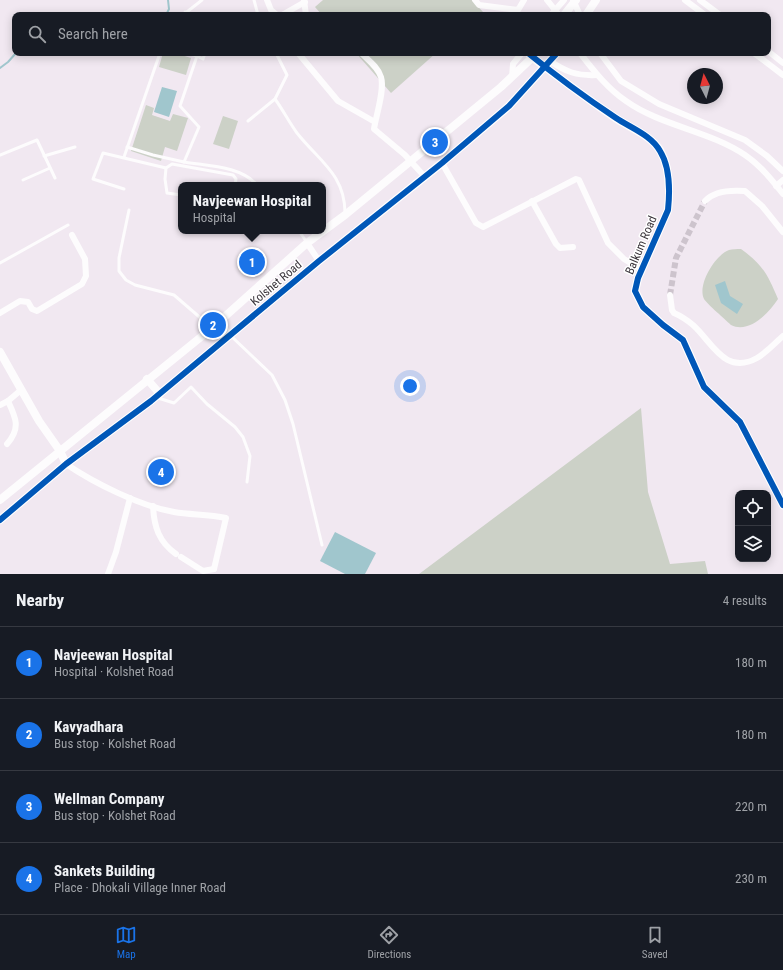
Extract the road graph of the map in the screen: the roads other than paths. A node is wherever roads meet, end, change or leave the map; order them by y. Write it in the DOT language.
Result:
graph roads {
  1 [pos="202,0"];
  2 [pos="254,0"];
  3 [pos="267,0"];
  4 [pos="475,0"];
  5 [pos="524,0"];
  6 [pos="547,0"];
  7 [pos="564,0"];
  8 [pos="596,0"];
  9 [pos="685,0"];
  10 [pos="700,0"];
  11 [pos="305,1"];
  12 [pos="574,1"];
  13 [pos="185,12"];
  14 [pos="257,12"];
  15 [pos="273,12"];
  16 [pos="287,12"];
  17 [pos="306,12"];
  18 [pos="554,12"];
  19 [pos="556,12"];
  20 [pos="566,12"];
  21 [pos="579,12"];
  22 [pos="588,12"];
  23 [pos="701,12"];
  24 [pos="716,12"];
  25 [pos="771,54"];
  26 [pos="159,56"];
  27 [pos="197,56"];
  28 [pos="204,56"];
  29 [pos="277,56"];
  30 [pos="300,56"];
  31 [pos="364,56"];
  32 [pos="520,56"];
  33 [pos="531,56"];
  34 [pos="534,56"];
  35 [pos="555,56"];
  36 [pos="582,56"];
  37 [pos="602,56"];
  38 [pos="758,56"];
  39 [pos="783,63"];
  40 [pos="548,64"];
  41 [pos="597,75"];
  42 [pos="783,75"];
  43 [pos="512,77"];
  44 [pos="275,99"];
  45 [pos="248,121"];
  46 [pos="375,122"];
  47 [pos="75,147"];
  48 [pos="127,147"];
  49 [pos="0,155"];
  50 [pos="44,156"];
  51 [pos="124,157"];
  52 [pos="184,162"];
  53 [pos="409,162"];
  54 [pos="442,163"];
  55 [pos="50,168"];
  56 [pos="166,168"];
  57 [pos="783,171"];
  58 [pos="425,177"];
  59 [pos="55,178"];
  60 [pos="23,180"];
  61 [pos="783,180"];
  62 [pos="236,182"];
  63 [pos="253,182"];
  64 [pos="776,186"];
  65 [pos="124,189"];
  66 [pos="783,194"];
  67 [pos="178,195"];
  68 [pos="532,201"];
  69 [pos="705,201"];
  70 [pos="129,210"];
  71 [pos="345,215"];
  72 [pos="68,225"];
  73 [pos="326,229"];
  74 [pos="783,232"];
  75 [pos="301,234"];
  76 [pos="320,234"];
  77 [pos="72,235"];
  78 [pos="308,243"];
  79 [pos="573,247"];
  80 [pos="319,261"];
  81 [pos="0,263"];
  82 [pos="642,270"];
  83 [pos="670,295"];
  84 [pos="0,313"];
  85 [pos="219,322"];
  86 [pos="212,328"];
  87 [pos="231,336"];
  88 [pos="783,336"];
  89 [pos="0,352"];
  90 [pos="147,379"];
  91 [pos="21,390"];
  92 [pos="158,396"];
  93 [pos="8,401"];
  94 [pos="0,405"];
  95 [pos="7,444"];
  96 [pos="60,451"];
  97 [pos="66,464"];
  98 [pos="247,482"];
  99 [pos="130,498"];
  100 [pos="0,500"];
  101 [pos="783,505"];
  102 [pos="153,506"];
  103 [pos="0,520"];
  104 [pos="322,545"];
  105 [pos="215,572"];
  106 [pos="108,574"];
  1 -- 13 [label="lane"];
  2 -- 14 [label="lane"];
  3 -- 15 [label="street"];
  4 -- 5 [label="street"];
  6 -- 18 [label="street"];
  7 -- 19 [label="street"];
  8 -- 22 [label="street"];
  9 -- 23 [label="street"];
  10 -- 24 [label="street"];
  11 -- 16 [label="street"];
  11 -- 17 [label="street"];
  12 -- 20 [label="street"];
  12 -- 21 [label="street"];
  25 -- 39 [label="street"];
  26 -- 48 [label="lane"];
  27 -- 28 [label="lane"];
  27 -- 52 [label="lane"];
  29 -- 44 [label="lane"];
  30 -- 46 [label="street"];
  31 -- 46 [label="street"];
  32 -- 43 [label="street"];
  33 -- 43 [label="street, Kolshet Road"];
  34 -- 40 [label="street, Balkum Road"];
  35 -- 40 [label="street, Kolshet Road"];
  36 -- 41 [label="street"];
  37 -- 57 [label="street"];
  38 -- 42 [label="street"];
  40 -- 41 [label="street"];
  40 -- 54 [label="street, Kolshet Road"];
  40 -- 82 [label="street, Balkum Road"];
  41 -- 64 [label="street"];
  43 -- 53 [label="street, Kolshet Road"];
  44 -- 45 [label="lane"];
  44 -- 71 [label="lane"];
  46 -- 53 [label="street"];
  47 -- 50 [label="lane"];
  48 -- 51 [label="lane"];
  48 -- 52 [label="lane"];
  49 -- 50 [label="lane"];
  50 -- 55 [label="lane"];
  51 -- 56 [label="lane"];
  51 -- 65 [label="lane"];
  52 -- 63 [label="lane"];
  53 -- 58 [label="street"];
  53 -- 71 [label="street, Kolshet Road"];
  54 -- 58 [label="street, Kolshet Road"];
  54 -- 68 [label="street"];
  55 -- 59 [label="lane"];
  55 -- 60 [label="lane"];
  56 -- 62 [label="lane"];
  56 -- 67 [label="lane"];
  58 -- 80 [label="street, Kolshet Road"];
  61 -- 64 [label="street"];
  64 -- 66 [label="street"];
  68 -- 79 [label="street"];
  68 -- 82 [label="street"];
  69 -- 74 [label="street"];
  70 -- 86 [label="lane"];
  71 -- 73 [label="street, Kolshet Road"];
  72 -- 81 [label="lane"];
  75 -- 78 [label="lane"];
  76 -- 78 [label="street, Kolshet Road"];
  77 -- 84 [label="street"];
  78 -- 80 [label="street"];
  78 -- 85 [label="street, Kolshet Road"];
  80 -- 87 [label="street, Kolshet Road"];
  82 -- 101 [label="street, Balkum Road"];
  83 -- 88 [label="street"];
  85 -- 86 [label="street, Kolshet Road"];
  85 -- 87 [label="street"];
  86 -- 90 [label="street, Kolshet Road"];
  87 -- 92 [label="street, Kolshet Road"];
  87 -- 104 [label="lane"];
  89 -- 91 [label="street"];
  90 -- 92 [label="street"];
  90 -- 96 [label="street, Kolshet Road"];
  91 -- 93 [label="street"];
  91 -- 96 [label="street"];
  92 -- 97 [label="street, Kolshet Road"];
  92 -- 98 [label="lane"];
  93 -- 94 [label="street"];
  93 -- 95 [label="street"];
  96 -- 97 [label="street"];
  96 -- 100 [label="street, Kolshet Road"];
  97 -- 99 [label="street"];
  97 -- 103 [label="street, Kolshet Road"];
  99 -- 102 [label="street"];
  99 -- 106 [label="street"];
  102 -- 105 [label="street"];
  102 -- 105 [label="street"];
}
